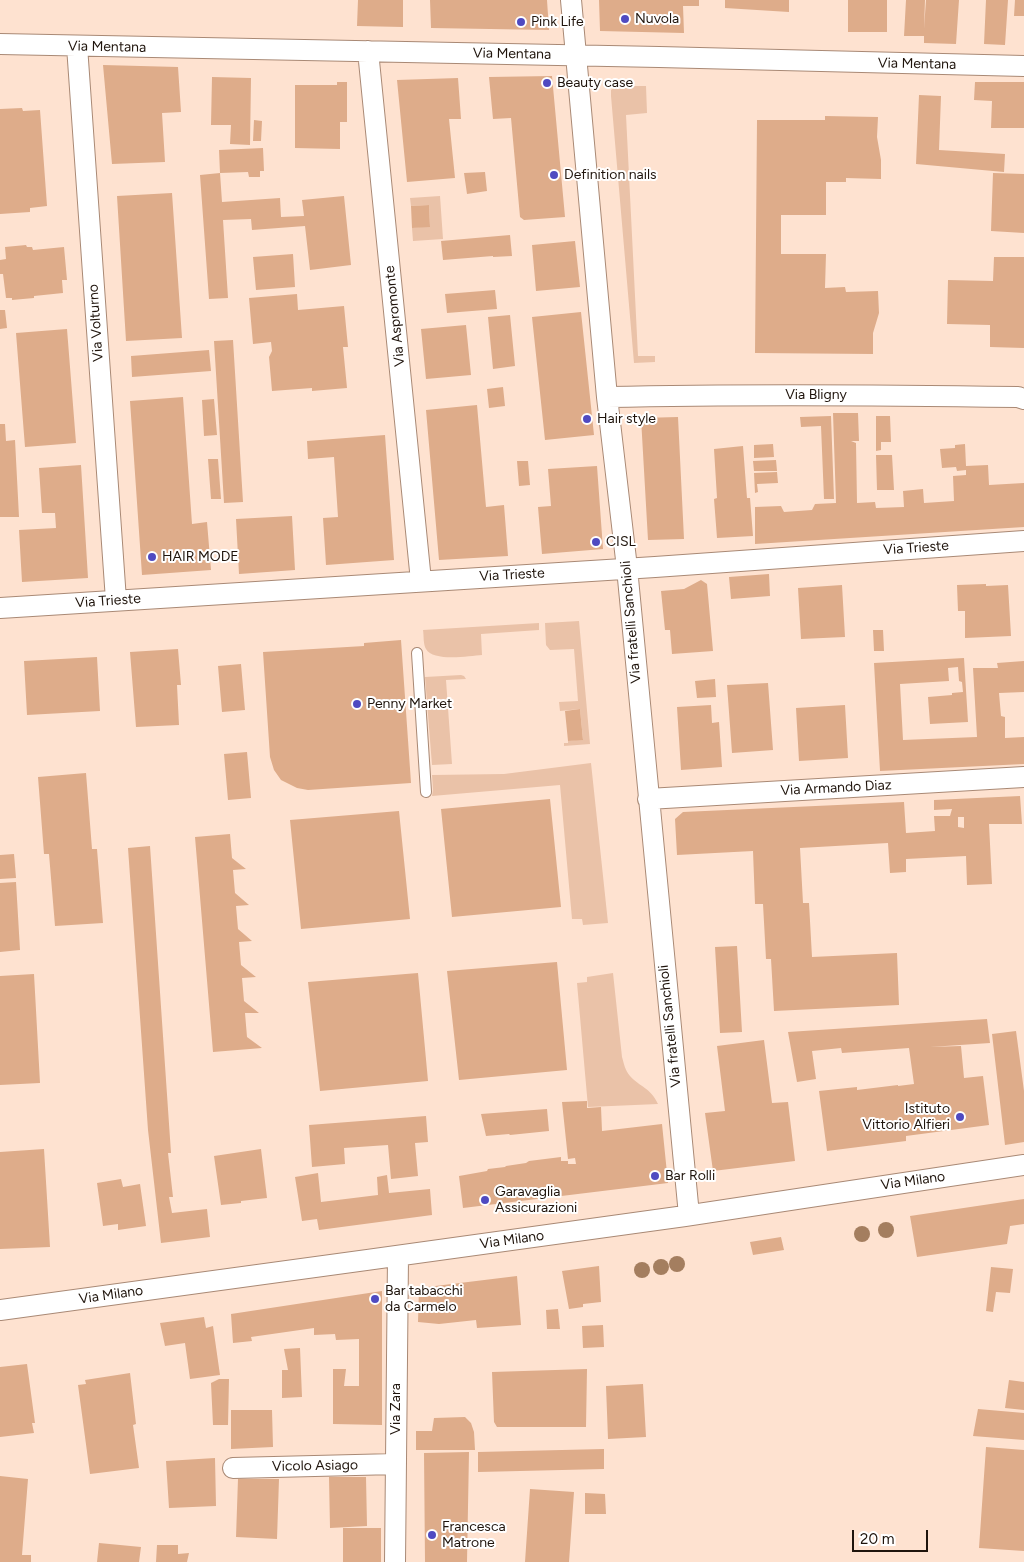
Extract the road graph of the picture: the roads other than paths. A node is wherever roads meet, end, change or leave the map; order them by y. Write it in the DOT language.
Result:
graph roads {
  1 [pos="570,0"];
  2 [pos="0,44"];
  3 [pos="77,46"];
  4 [pos="368,51"];
  5 [pos="576,56"];
  6 [pos="1024,66"];
  7 [pos="607,397"];
  8 [pos="1024,399"];
  9 [pos="1024,540"];
  10 [pos="626,568"];
  11 [pos="421,581"];
  12 [pos="116,600"];
  13 [pos="0,608"];
  14 [pos="417,653"];
  15 [pos="1024,778"];
  16 [pos="426,792"];
  17 [pos="648,799"];
  18 [pos="1024,1166"];
  19 [pos="689,1215"];
  20 [pos="398,1257"];
  21 [pos="0,1310"];
  22 [pos="396,1464"];
  23 [pos="233,1468"];
  24 [pos="396,1562"];
  1 -- 5 [label="street, Via fratelli Sanchioli"];
  2 -- 3 [label="street, Via Mentana"];
  3 -- 4 [label="street, Via Mentana"];
  3 -- 12 [label="street, Via Volturno"];
  4 -- 5 [label="street, Via Mentana"];
  4 -- 11 [label="street, Via Aspromonte"];
  5 -- 6 [label="street, Via Mentana"];
  5 -- 7 [label="street, Via fratelli Sanchioli"];
  7 -- 8 [label="street, Via Bligny"];
  7 -- 10 [label="street, Via fratelli Sanchioli"];
  9 -- 10 [label="street, Via Trieste"];
  10 -- 11 [label="street, Via Trieste"];
  10 -- 17 [label="street, Via fratelli Sanchioli"];
  11 -- 12 [label="street, Via Trieste"];
  12 -- 13 [label="street, Via Trieste"];
  14 -- 16 [label="lane"];
  15 -- 17 [label="street, Via Armando Diaz"];
  17 -- 19 [label="street, Via fratelli Sanchioli"];
  18 -- 19 [label="street, Via Milano"];
  19 -- 20 [label="street, Via Milano"];
  20 -- 21 [label="street, Via Milano"];
  20 -- 22 [label="street, Via Zara"];
  22 -- 23 [label="street, Vicolo Asiago"];
  22 -- 24 [label="street, Via Zara"];
}
